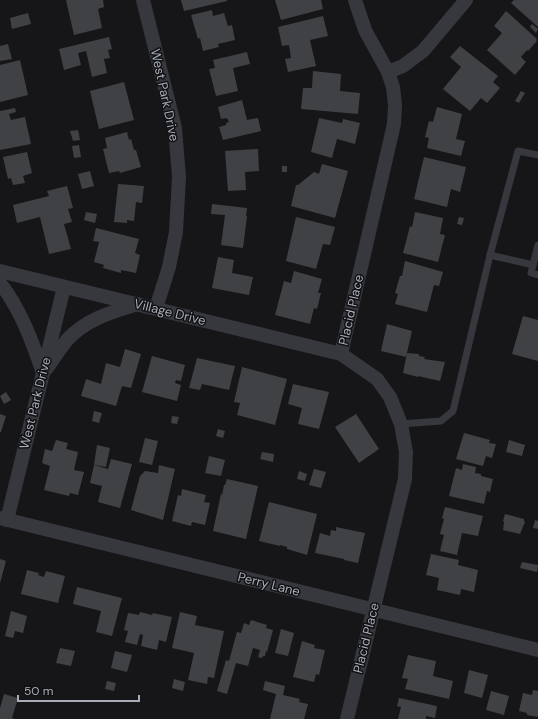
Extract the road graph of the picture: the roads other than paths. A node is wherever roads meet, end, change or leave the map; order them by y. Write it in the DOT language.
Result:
graph roads {
  1 [pos="143,0"];
  2 [pos="355,0"];
  3 [pos="466,0"];
  4 [pos="388,72"];
  5 [pos="538,155"];
  6 [pos="538,244"];
  7 [pos="490,255"];
  8 [pos="533,265"];
  9 [pos="0,271"];
  10 [pos="538,275"];
  11 [pos="0,283"];
  12 [pos="64,287"];
  13 [pos="139,304"];
  14 [pos="156,308"];
  15 [pos="340,354"];
  16 [pos="43,373"];
  17 [pos="401,424"];
  18 [pos="3,519"];
  19 [pos="373,610"];
  20 [pos="538,650"];
  21 [pos="347,719"];
  1 -- 14 [label="street, West Park Drive"];
  2 -- 4 [label="street, Placid Place"];
  3 -- 4 [label="street"];
  4 -- 15 [label="street, Placid Place"];
  5 -- 7 [label="lane"];
  6 -- 8 [label="lane"];
  7 -- 8 [label="lane"];
  7 -- 17 [label="lane"];
  8 -- 10 [label="lane"];
  9 -- 12 [label="street, Village Drive"];
  11 -- 16 [label="street"];
  12 -- 13 [label="street, Village Drive"];
  12 -- 16 [label="street, West Park Drive"];
  13 -- 14 [label="street, Village Drive"];
  13 -- 16 [label="street"];
  14 -- 15 [label="street, Village Drive"];
  15 -- 17 [label="street, Placid Place"];
  16 -- 18 [label="street, West Park Drive"];
  17 -- 19 [label="street, Placid Place"];
  18 -- 19 [label="street, Perry Lane"];
  19 -- 20 [label="street, Perry Lane"];
  19 -- 21 [label="street, Placid Place"];
}
